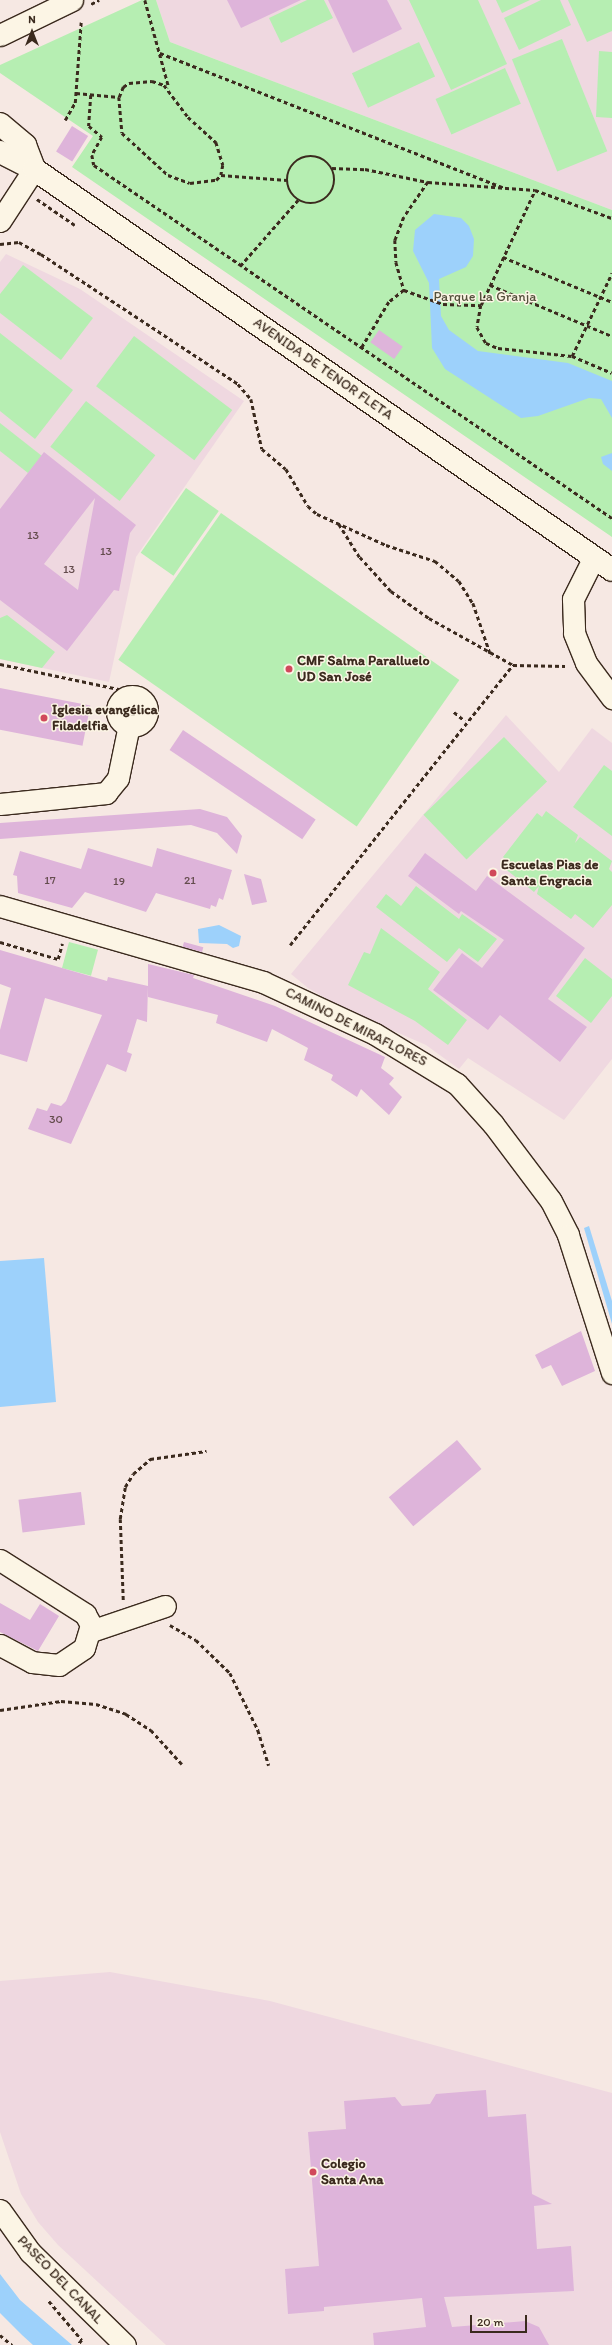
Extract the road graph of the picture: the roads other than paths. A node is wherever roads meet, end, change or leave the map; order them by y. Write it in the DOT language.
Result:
graph roads {
  1 [pos="72,0"];
  2 [pos="0,35"];
  3 [pos="0,124"];
  4 [pos="0,152"];
  5 [pos="34,169"];
  6 [pos="0,221"];
  7 [pos="594,557"];
  8 [pos="612,570"];
  9 [pos="612,698"];
  10 [pos="129,725"];
  11 [pos="0,804"];
  12 [pos="0,906"];
  13 [pos="612,1373"];
  14 [pos="0,1560"];
  15 [pos="156,1609"];
  16 [pos="91,1631"];
  17 [pos="0,1645"];
  18 [pos="0,2210"];
  19 [pos="125,2345"];
  1 -- 2 [label="street"];
  3 -- 5 [label="main road"];
  4 -- 5 [label="main road, AVENIDA DE TENOR FLETA"];
  5 -- 6 [label="street"];
  5 -- 7 [label="main road, AVENIDA DE TENOR FLETA"];
  7 -- 8 [label="main road, AVENIDA DE TENOR FLETA"];
  7 -- 9 [label="street"];
  10 -- 11 [label="street"];
  12 -- 13 [label="street, CAMINO DE MIRAFLORES"];
  14 -- 16 [label="street"];
  15 -- 16 [label="street"];
  16 -- 17 [label="street"];
  18 -- 19 [label="street, PASEO DEL CANAL"];
}
